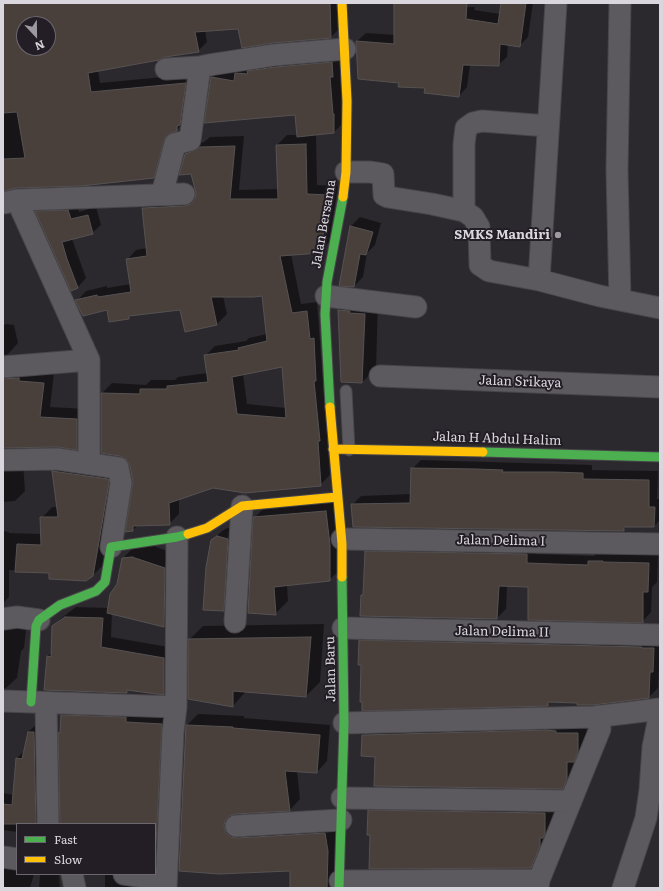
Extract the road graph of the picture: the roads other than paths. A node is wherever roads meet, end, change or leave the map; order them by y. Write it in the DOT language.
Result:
graph roads {
  1 [pos="342,3"];
  2 [pos="556,3"];
  3 [pos="620,3"];
  4 [pos="344,49"];
  5 [pos="200,67"];
  6 [pos="166,69"];
  7 [pos="548,126"];
  8 [pos="346,172"];
  9 [pos="162,194"];
  10 [pos="184,194"];
  11 [pos="10,202"];
  12 [pos="464,211"];
  13 [pos="539,280"];
  14 [pos="326,296"];
  15 [pos="620,300"];
  16 [pos="416,307"];
  17 [pos="660,308"];
  18 [pos="89,360"];
  19 [pos="3,367"];
  20 [pos="380,376"];
  21 [pos="660,387"];
  22 [pos="346,391"];
  23 [pos="333,449"];
  24 [pos="349,450"];
  25 [pos="660,457"];
  26 [pos="3,460"];
  27 [pos="89,463"];
  28 [pos="337,497"];
  29 [pos="242,506"];
  30 [pos="178,537"];
  31 [pos="342,539"];
  32 [pos="660,544"];
  33 [pos="111,547"];
  34 [pos="3,618"];
  35 [pos="39,620"];
  36 [pos="235,622"];
  37 [pos="343,628"];
  38 [pos="660,635"];
  39 [pos="3,701"];
  40 [pos="38,703"];
  41 [pos="176,707"];
  42 [pos="660,709"];
  43 [pos="660,713"];
  44 [pos="594,717"];
  45 [pos="344,724"];
  46 [pos="342,798"];
  47 [pos="572,801"];
  48 [pos="653,816"];
  49 [pos="341,820"];
  50 [pos="48,823"];
  51 [pos="236,826"];
  52 [pos="162,836"];
  53 [pos="3,857"];
  54 [pos="16,858"];
  55 [pos="72,875"];
  56 [pos="128,875"];
  57 [pos="166,884"];
  58 [pos="340,884"];
  59 [pos="539,884"];
  60 [pos="74,888"];
  61 [pos="623,888"];
  1 -- 4 [label="street, Jalan Bersama"];
  2 -- 7 [label="street"];
  3 -- 15 [label="street"];
  4 -- 5 [label="street"];
  4 -- 8 [label="street, Jalan Bersama"];
  5 -- 6 [label="street"];
  5 -- 9 [label="street"];
  7 -- 12 [label="street"];
  7 -- 13 [label="street"];
  8 -- 12 [label="street"];
  8 -- 14 [label="street, Jalan Bersama"];
  9 -- 10 [label="street"];
  9 -- 11 [label="street"];
  11 -- 18 [label="street"];
  12 -- 13 [label="street"];
  13 -- 15 [label="street"];
  14 -- 16 [label="street"];
  14 -- 23 [label="street, Jalan Bersama"];
  15 -- 17 [label="street"];
  18 -- 19 [label="street"];
  18 -- 27 [label="street"];
  20 -- 21 [label="street, Jalan Srikaya"];
  22 -- 24 [label="lane"];
  23 -- 24 [label="street, Jalan H Abdul Halim"];
  23 -- 28 [label="street, Jalan Baru"];
  24 -- 25 [label="street, Jalan H Abdul Halim"];
  26 -- 27 [label="street"];
  27 -- 33 [label="street"];
  28 -- 29 [label="street"];
  28 -- 31 [label="street, Jalan Baru"];
  29 -- 30 [label="street"];
  29 -- 36 [label="street"];
  30 -- 33 [label="street"];
  30 -- 41 [label="street"];
  31 -- 32 [label="street, Jalan Delima I"];
  31 -- 37 [label="street, Jalan Baru"];
  33 -- 35 [label="street"];
  34 -- 35 [label="street"];
  35 -- 40 [label="street"];
  37 -- 38 [label="street, Jalan Delima II"];
  37 -- 45 [label="street, Jalan Baru"];
  39 -- 40 [label="street"];
  40 -- 41 [label="street"];
  40 -- 50 [label="street"];
  41 -- 52 [label="street"];
  42 -- 44 [label="street"];
  43 -- 48 [label="street"];
  44 -- 45 [label="street"];
  44 -- 47 [label="street"];
  45 -- 46 [label="street, Jalan Baru"];
  46 -- 47 [label="street"];
  46 -- 49 [label="street, Jalan Baru"];
  47 -- 59 [label="street"];
  48 -- 61 [label="street"];
  49 -- 51 [label="street"];
  49 -- 58 [label="street, Jalan Baru"];
  52 -- 57 [label="street"];
  53 -- 54 [label="street"];
  55 -- 60 [label="street"];
  56 -- 57 [label="street"];
  58 -- 59 [label="street"];
}
